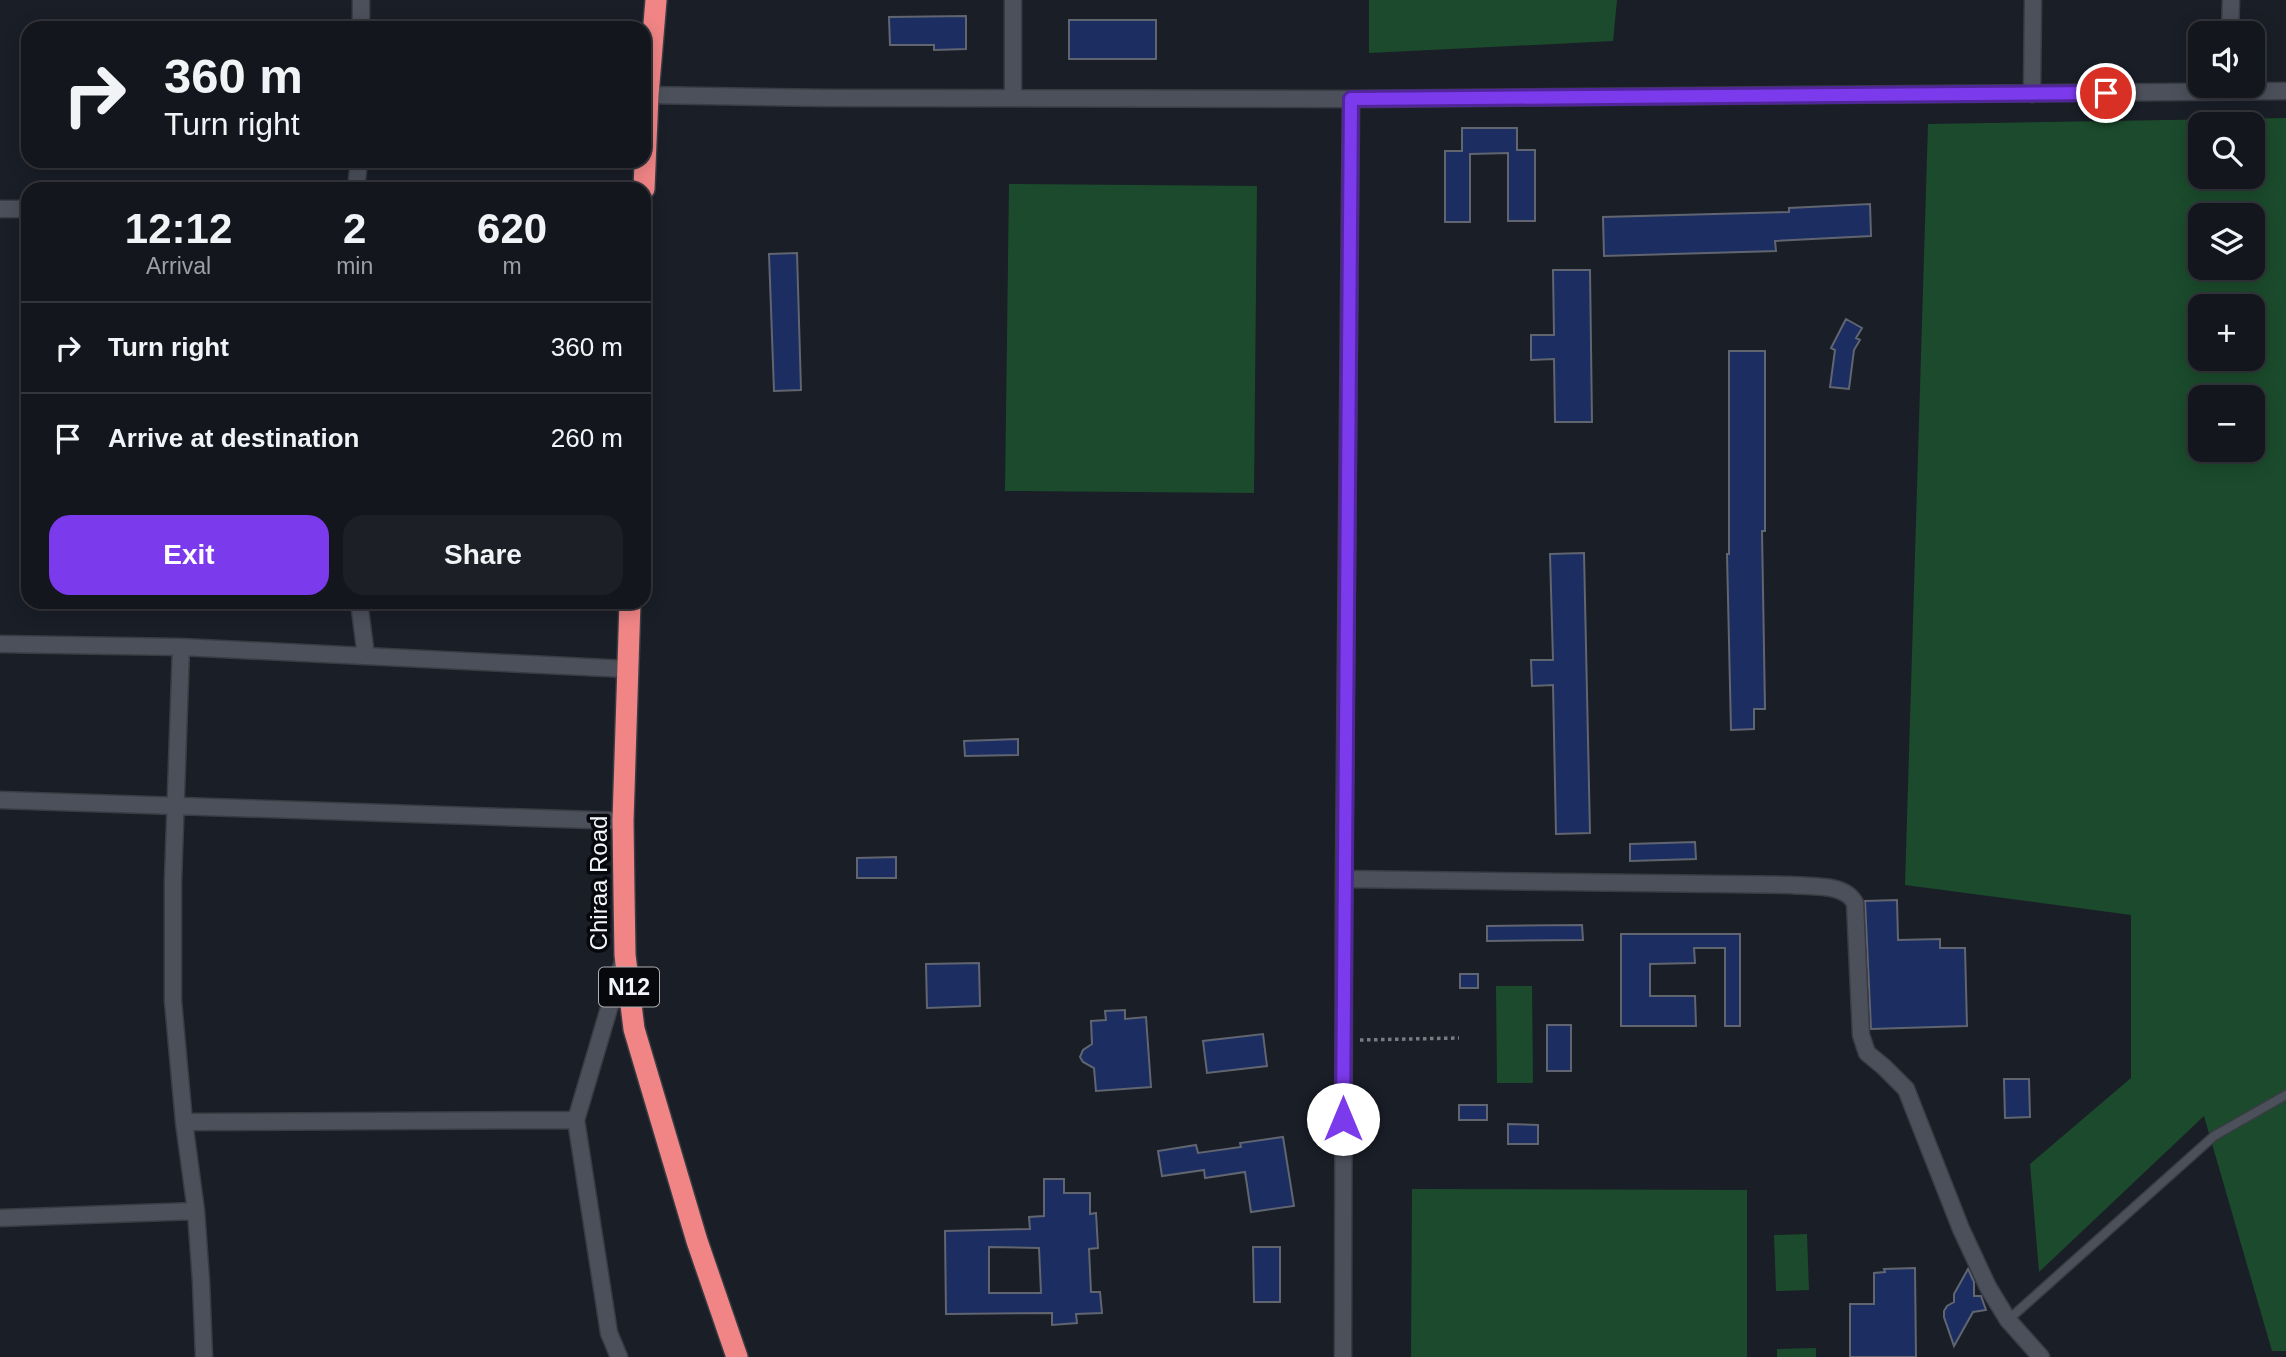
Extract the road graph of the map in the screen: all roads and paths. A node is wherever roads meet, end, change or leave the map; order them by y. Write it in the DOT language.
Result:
graph roads {
  1 [pos="361,0"];
  2 [pos="656,0"];
  3 [pos="1013,0"];
  4 [pos="2033,0"];
  5 [pos="2231,0"];
  6 [pos="361,21"];
  7 [pos="2230,21"];
  8 [pos="651,59"];
  9 [pos="2188,89"];
  10 [pos="2265,90"];
  11 [pos="2286,91"];
  12 [pos="651,94"];
  13 [pos="2032,94"];
  14 [pos="1013,97"];
  15 [pos="1351,99"];
  16 [pos="0,209"];
  17 [pos="21,209"];
  18 [pos="360,609"];
  19 [pos="630,609"];
  20 [pos="0,644"];
  21 [pos="181,647"];
  22 [pos="366,656"];
  23 [pos="627,669"];
  24 [pos="0,800"];
  25 [pos="175,805"];
  26 [pos="623,821"];
  27 [pos="1344,879"];
  28 [pos="625,955"];
  29 [pos="1459,1038"];
  30 [pos="1344,1040"];
  31 [pos="2286,1096"];
  32 [pos="576,1120"];
  33 [pos="184,1122"];
  34 [pos="196,1211"];
  35 [pos="0,1218"];
  36 [pos="2008,1321"];
  37 [pos="204,1357"];
  38 [pos="619,1357"];
  39 [pos="737,1357"];
  40 [pos="1343,1357"];
  41 [pos="2041,1357"];
  1 -- 6 [label="street"];
  2 -- 8 [label="highway"];
  3 -- 14 [label="street"];
  4 -- 13 [label="street"];
  5 -- 7 [label="street"];
  9 -- 13 [label="street"];
  10 -- 11 [label="street"];
  12 -- 14 [label="street"];
  13 -- 15 [label="street"];
  14 -- 15 [label="street"];
  15 -- 27 [label="street"];
  16 -- 17 [label="street"];
  18 -- 22 [label="street"];
  19 -- 23 [label="highway, Chiraa Road / N12"];
  20 -- 21 [label="street"];
  21 -- 22 [label="street"];
  21 -- 25 [label="street"];
  22 -- 23 [label="street"];
  23 -- 26 [label="highway, Chiraa Road / N12"];
  24 -- 25 [label="street"];
  25 -- 26 [label="street"];
  25 -- 33 [label="street"];
  26 -- 28 [label="highway, Chiraa Road / N12"];
  27 -- 30 [label="street"];
  27 -- 36 [label="street"];
  28 -- 32 [label="street"];
  28 -- 39 [label="highway, Chiraa Road / N12"];
  29 -- 30 [label="path"];
  30 -- 40 [label="street"];
  31 -- 36 [label="lane"];
  32 -- 33 [label="street"];
  32 -- 38 [label="street"];
  33 -- 34 [label="street"];
  34 -- 35 [label="street"];
  34 -- 37 [label="street"];
  36 -- 41 [label="street"];
}
